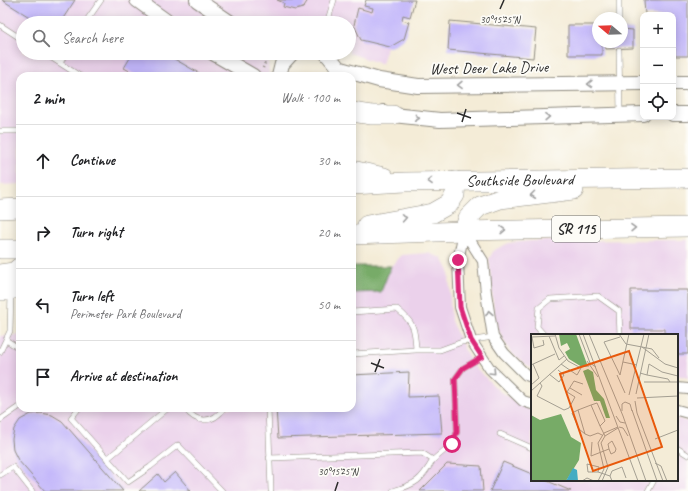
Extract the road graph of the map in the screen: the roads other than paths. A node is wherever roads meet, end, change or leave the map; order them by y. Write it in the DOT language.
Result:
graph roads {
  1 [pos="101,0"];
  2 [pos="137,0"];
  3 [pos="197,0"];
  4 [pos="334,0"];
  5 [pos="619,0"];
  6 [pos="619,12"];
  7 [pos="90,16"];
  8 [pos="159,16"];
  9 [pos="221,16"];
  10 [pos="329,16"];
  11 [pos="0,25"];
  12 [pos="16,35"];
  13 [pos="619,50"];
  14 [pos="55,60"];
  15 [pos="62,60"];
  16 [pos="230,60"];
  17 [pos="286,60"];
  18 [pos="333,60"];
  19 [pos="60,63"];
  20 [pos="74,72"];
  21 [pos="258,72"];
  22 [pos="281,72"];
  23 [pos="338,72"];
  24 [pos="356,76"];
  25 [pos="688,82"];
  26 [pos="640,83"];
  27 [pos="676,83"];
  28 [pos="619,84"];
  29 [pos="356,106"];
  30 [pos="356,113"];
  31 [pos="640,114"];
  32 [pos="676,114"];
  33 [pos="688,114"];
  34 [pos="392,115"];
  35 [pos="620,115"];
  36 [pos="0,131"];
  37 [pos="16,131"];
  38 [pos="356,171"];
  39 [pos="669,178"];
  40 [pos="688,178"];
  41 [pos="456,181"];
  42 [pos="405,182"];
  43 [pos="356,185"];
  44 [pos="16,208"];
  45 [pos="0,209"];
  46 [pos="356,226"];
  47 [pos="688,227"];
  48 [pos="464,231"];
  49 [pos="356,235"];
  50 [pos="0,249"];
  51 [pos="16,249"];
  52 [pos="16,270"];
  53 [pos="0,274"];
  54 [pos="10,289"];
  55 [pos="356,312"];
  56 [pos="543,334"];
  57 [pos="620,334"];
  58 [pos="493,337"];
  59 [pos="6,340"];
  60 [pos="471,340"];
  61 [pos="16,346"];
  62 [pos="416,350"];
  63 [pos="0,352"];
  64 [pos="356,354"];
  65 [pos="482,357"];
  66 [pos="531,377"];
  67 [pos="678,388"];
  68 [pos="688,390"];
  69 [pos="531,404"];
  70 [pos="16,409"];
  71 [pos="678,410"];
  72 [pos="76,412"];
  73 [pos="163,412"];
  74 [pos="188,412"];
  75 [pos="220,412"];
  76 [pos="268,412"];
  77 [pos="688,412"];
  78 [pos="0,420"];
  79 [pos="500,434"];
  80 [pos="531,448"];
  81 [pos="678,449"];
  82 [pos="688,454"];
  83 [pos="269,458"];
  84 [pos="107,459"];
  85 [pos="433,460"];
  86 [pos="0,475"];
  87 [pos="653,481"];
  88 [pos="32,491"];
  89 [pos="222,491"];
  90 [pos="271,491"];
  91 [pos="393,491"];
  92 [pos="648,491"];
  1 -- 7 [label="lane"];
  2 -- 8 [label="street"];
  3 -- 9 [label="street"];
  4 -- 10 [label="lane"];
  5 -- 6 [label="lane"];
  11 -- 12 [label="lane"];
  13 -- 28 [label="lane"];
  14 -- 19 [label="lane"];
  15 -- 19 [label="lane"];
  16 -- 21 [label="street"];
  17 -- 22 [label="street"];
  18 -- 23 [label="street, West Deer Lake Drive"];
  19 -- 20 [label="lane"];
  28 -- 24 [label="street, West Deer Lake Drive, one-way"];
  25 -- 27 [label="street"];
  26 -- 28 [label="street, West Deer Lake Drive"];
  28 -- 35 [label="lane"];
  29 -- 34 [label="street"];
  30 -- 34 [label="highway"];
  31 -- 35 [label="street"];
  32 -- 33 [label="street"];
  34 -- 35 [label="street, one-way"];
  36 -- 37 [label="lane"];
  38 -- 42 [label="highway"];
  39 -- 40 [label="highway, Southside Boulevard"];
  39 -- 41 [label="highway, Southside Boulevard"];
  39 -- 48 [label="highway, one-way"];
  41 -- 42 [label="highway, Southside Boulevard, one-way"];
  46 -- 41 [label="highway, one-way"];
  42 -- 43 [label="highway, Southside Boulevard"];
  44 -- 45 [label="highway"];
  48 -- 47 [label="highway, SR 115, one-way"];
  48 -- 49 [label="highway, SR 115"];
  58 -- 48 [label="street, one-way"];
  48 -- 60 [label="street"];
  50 -- 51 [label="highway"];
  52 -- 53 [label="highway"];
  54 -- 59 [label="lane"];
  55 -- 62 [label="lane"];
  56 -- 57 [label="lane"];
  58 -- 60 [label="lane"];
  58 -- 66 [label="street"];
  59 -- 61 [label="lane"];
  59 -- 63 [label="lane"];
  60 -- 62 [label="lane"];
  60 -- 65 [label="street"];
  62 -- 64 [label="lane"];
  65 -- 69 [label="street, one-way"];
  65 -- 85 [label="lane"];
  67 -- 68 [label="street"];
  70 -- 78 [label="lane"];
  71 -- 77 [label="street"];
  72 -- 84 [label="lane"];
  73 -- 84 [label="lane"];
  74 -- 75 [label="lane"];
  76 -- 83 [label="lane"];
  79 -- 80 [label="lane"];
  81 -- 82 [label="lane"];
  83 -- 85 [label="lane"];
  83 -- 90 [label="lane"];
  84 -- 89 [label="lane"];
  85 -- 91 [label="lane"];
  86 -- 88 [label="lane"];
  87 -- 92 [label="lane"];
}
